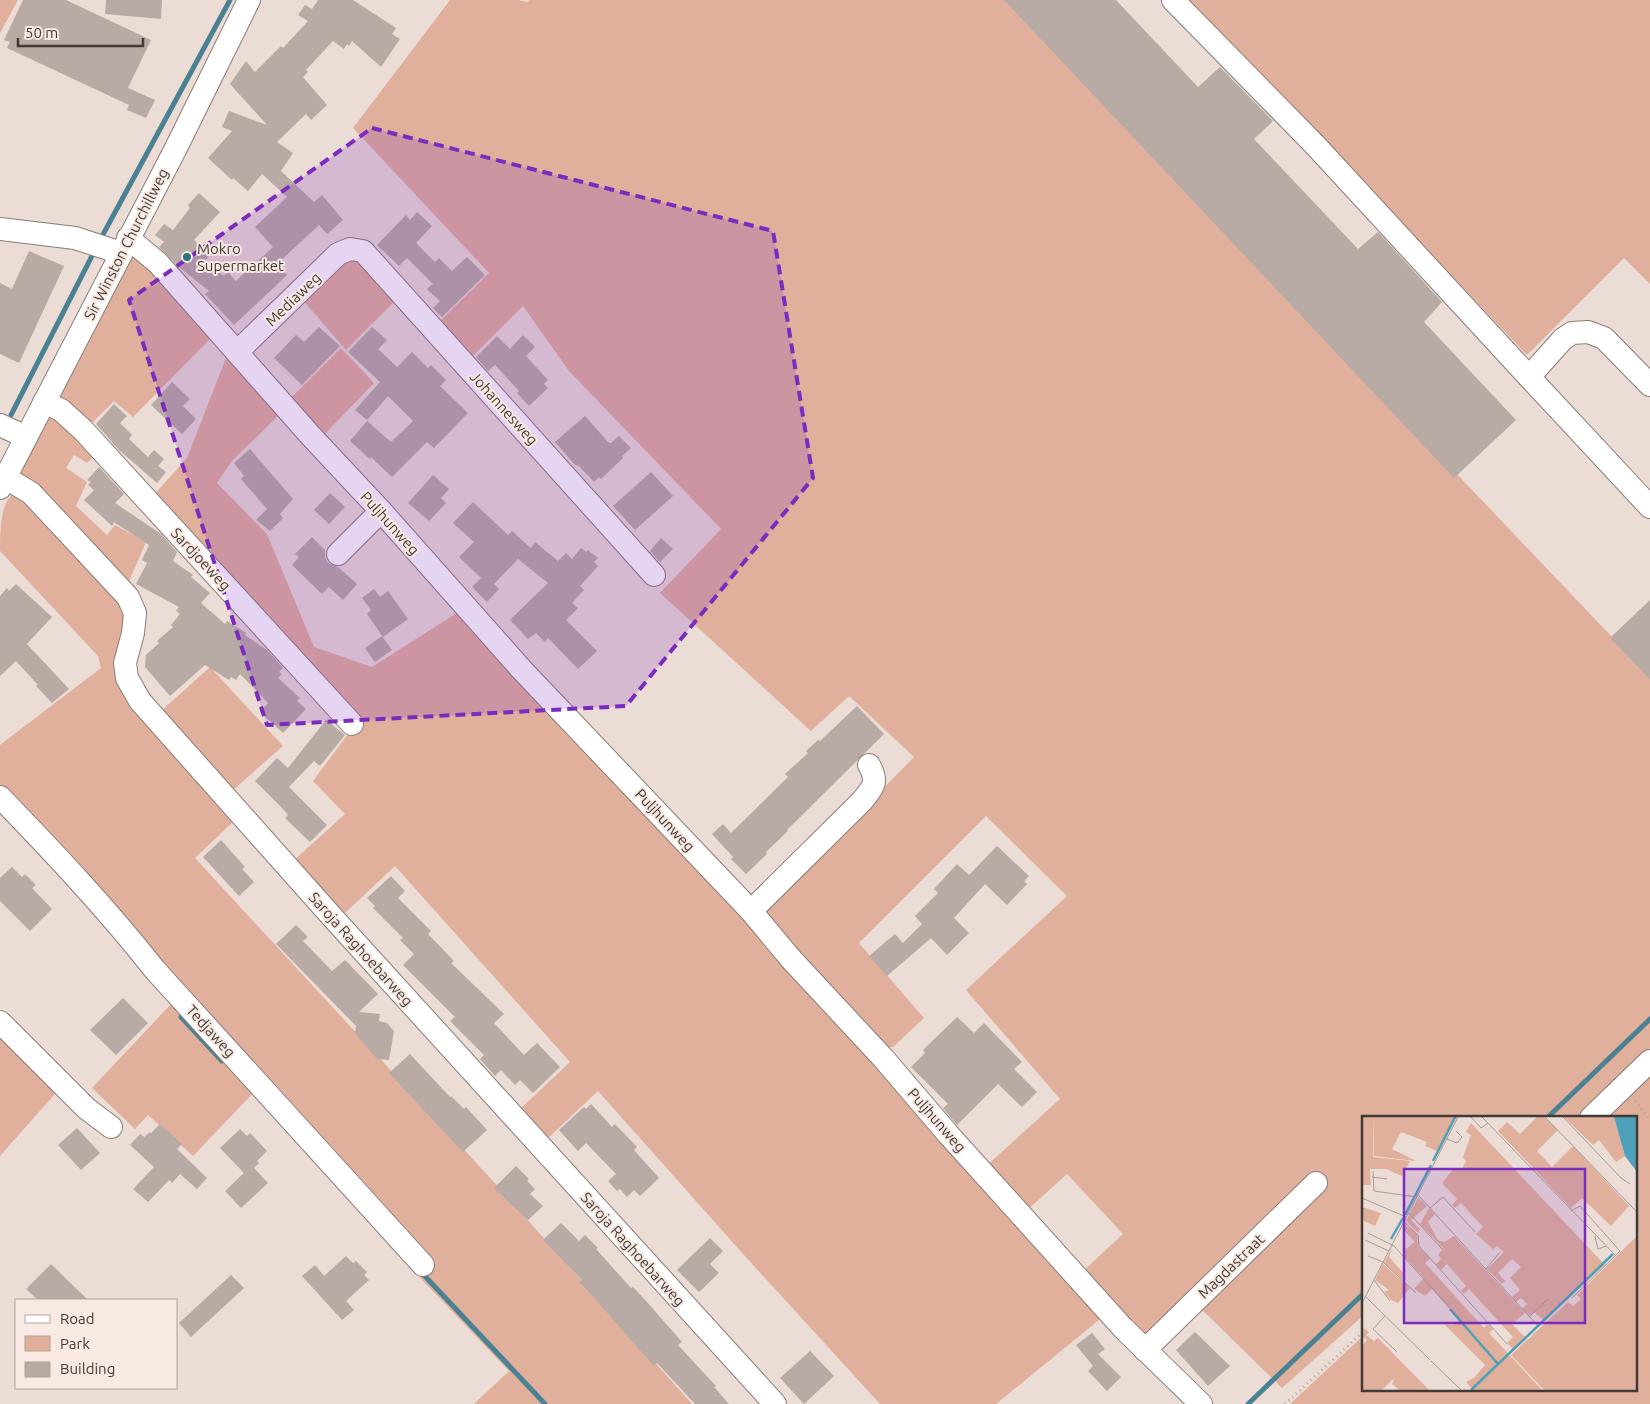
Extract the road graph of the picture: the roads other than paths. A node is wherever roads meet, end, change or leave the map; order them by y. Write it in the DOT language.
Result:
graph roads {
  1 [pos="250,0"];
  2 [pos="1173,0"];
  3 [pos="0,229"];
  4 [pos="118,247"];
  5 [pos="350,250"];
  6 [pos="238,352"];
  7 [pos="1529,378"];
  8 [pos="1650,386"];
  9 [pos="44,402"];
  10 [pos="0,425"];
  11 [pos="26,437"];
  12 [pos="3,483"];
  13 [pos="1650,506"];
  14 [pos="381,512"];
  15 [pos="338,554"];
  16 [pos="654,575"];
  17 [pos="352,724"];
  18 [pos="869,766"];
  19 [pos="0,797"];
  20 [pos="751,911"];
  21 [pos="0,1022"];
  22 [pos="1650,1061"];
  23 [pos="1593,1116"];
  24 [pos="111,1127"];
  25 [pos="1316,1183"];
  26 [pos="423,1265"];
  27 [pos="1145,1350"];
  28 [pos="775,1404"];
  29 [pos="1201,1404"];
  1 -- 4 [label="street, Sir Winston Churchillweg"];
  2 -- 7 [label="street"];
  3 -- 4 [label="street"];
  4 -- 6 [label="street, Puljhunweg"];
  4 -- 9 [label="street, Sir Winston Churchillweg"];
  5 -- 6 [label="street, Mediaweg"];
  5 -- 16 [label="street, Johannesweg"];
  6 -- 14 [label="street, Puljhunweg"];
  7 -- 8 [label="street"];
  7 -- 13 [label="street"];
  9 -- 11 [label="street, Sir Winston Churchillweg"];
  9 -- 17 [label="street, Sardjoeweg"];
  10 -- 11 [label="street"];
  11 -- 12 [label="street, Sir Winston Churchillweg"];
  12 -- 28 [label="street, Saroja Raghoebarweg"];
  14 -- 15 [label="street"];
  14 -- 20 [label="street, Puljhunweg"];
  18 -- 20 [label="street"];
  19 -- 26 [label="street, Tedjaweg"];
  20 -- 27 [label="street, Puljhunweg"];
  21 -- 24 [label="street"];
  22 -- 23 [label="street"];
  25 -- 27 [label="street, Magdastraat"];
  27 -- 29 [label="street, Puljhunweg"];
}
